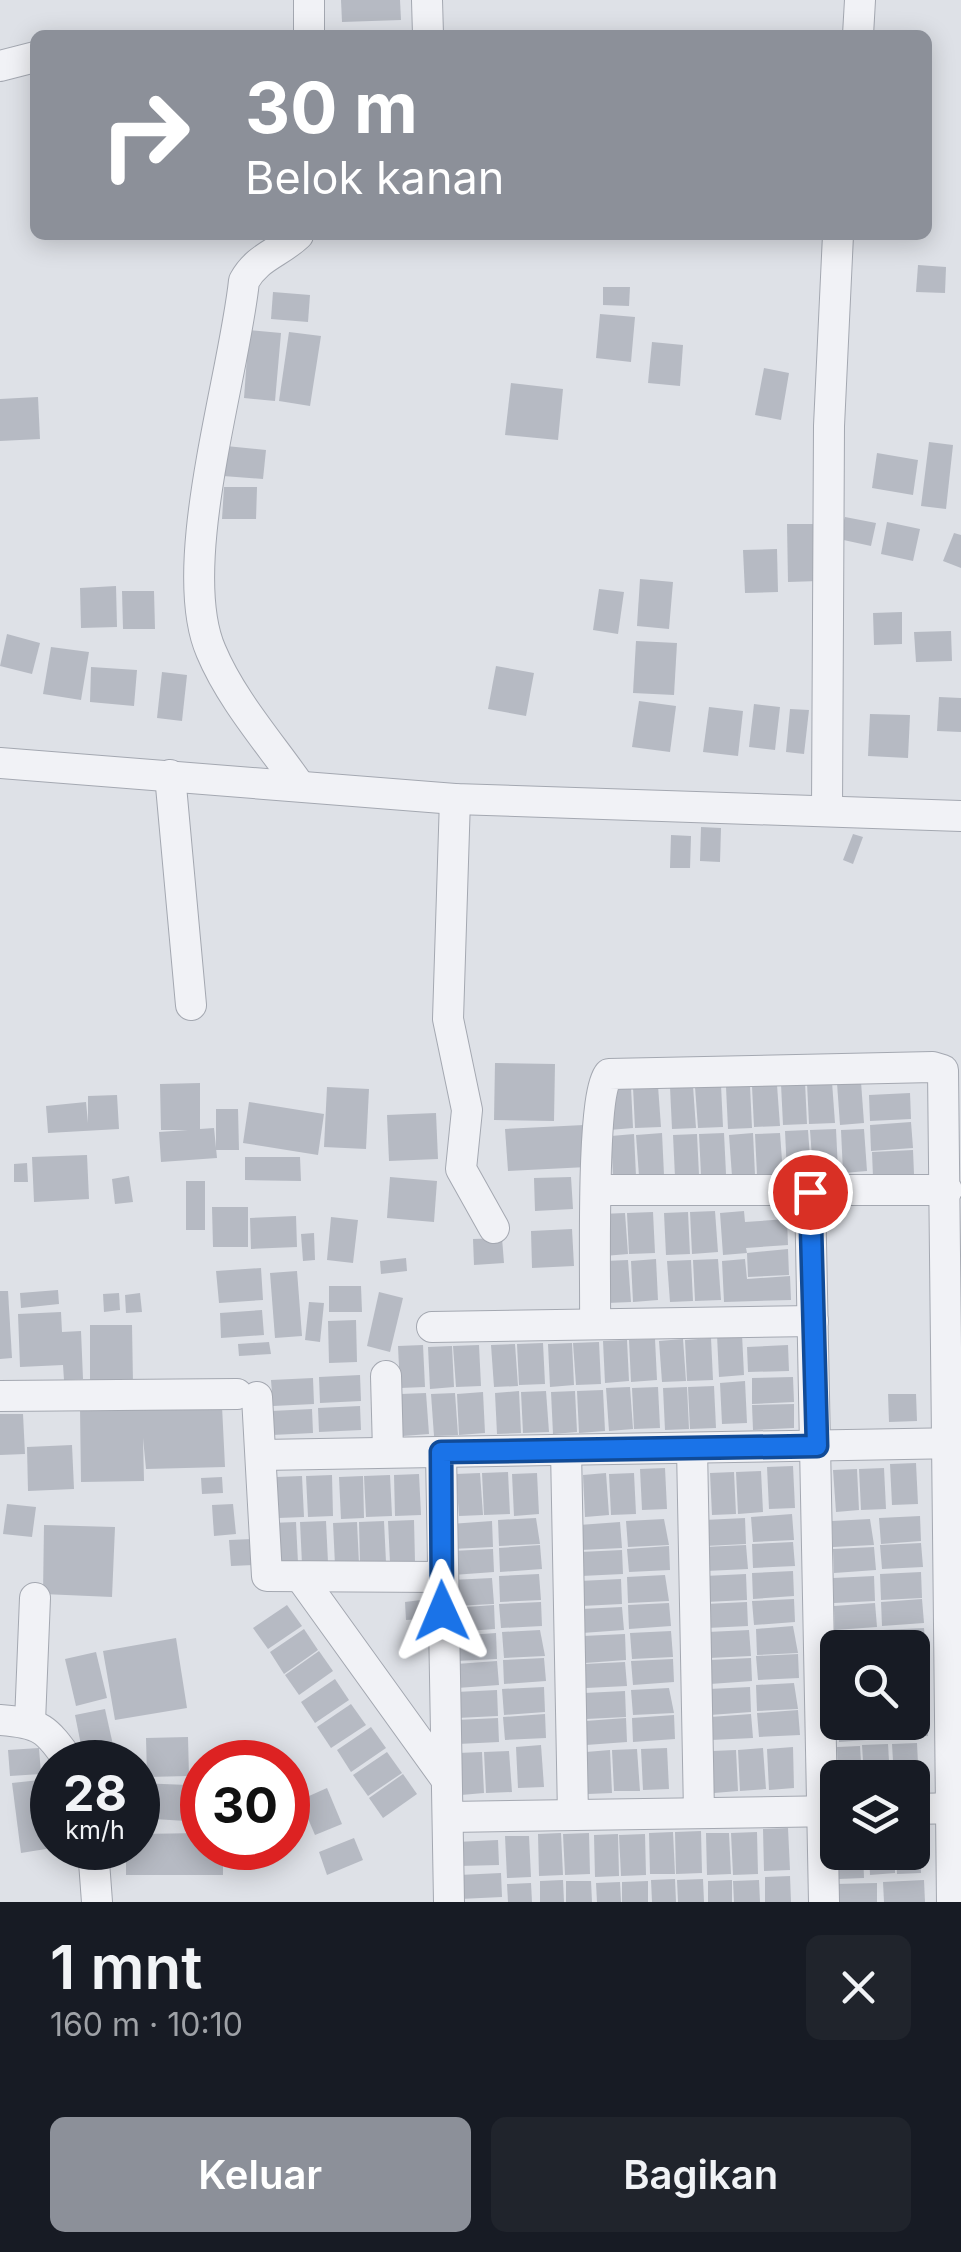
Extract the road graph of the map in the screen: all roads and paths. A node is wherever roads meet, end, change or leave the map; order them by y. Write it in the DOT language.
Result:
graph roads {
  1 [pos="309,0"];
  2 [pos="427,0"];
  3 [pos="860,0"];
  4 [pos="309,30"];
  5 [pos="428,30"];
  6 [pos="858,30"];
  7 [pos="30,59"];
  8 [pos="0,66"];
  9 [pos="293,240"];
  10 [pos="838,240"];
  11 [pos="0,763"];
  12 [pos="170,775"];
  13 [pos="298,785"];
  14 [pos="455,799"];
  15 [pos="827,810"];
  16 [pos="961,816"];
  17 [pos="191,1005"];
  18 [pos="597,1190"];
  19 [pos="947,1190"];
  20 [pos="810,1192"];
  21 [pos="494,1228"];
  22 [pos="953,1310"];
  23 [pos="813,1321"];
  24 [pos="596,1324"];
  25 [pos="432,1327"];
  26 [pos="386,1376"];
  27 [pos="0,1396"];
  28 [pos="953,1443"];
  29 [pos="817,1446"];
  30 [pos="692,1448"];
  31 [pos="566,1450"];
  32 [pos="388,1452"];
  33 [pos="441,1452"];
  34 [pos="262,1455"];
  35 [pos="442,1577"];
  36 [pos="302,1579"];
  37 [pos="35,1598"];
  38 [pos="955,1677"];
  39 [pos="15,1721"];
  40 [pos="55,1740"];
  41 [pos="828,1760"];
  42 [pos="446,1779"];
  43 [pos="956,1808"];
  44 [pos="930,1809"];
  45 [pos="820,1811"];
  46 [pos="699,1813"];
  47 [pos="574,1815"];
  48 [pos="448,1817"];
  49 [pos="95,1870"];
  50 [pos="826,1870"];
  51 [pos="97,1902"];
  52 [pos="449,1902"];
  53 [pos="824,1902"];
  54 [pos="952,1902"];
  1 -- 4 [label="street"];
  2 -- 5 [label="street"];
  3 -- 6 [label="street"];
  7 -- 8 [label="street"];
  9 -- 13 [label="street"];
  10 -- 15 [label="street"];
  11 -- 12 [label="street"];
  12 -- 13 [label="street"];
  12 -- 17 [label="street"];
  13 -- 14 [label="street"];
  14 -- 15 [label="street"];
  14 -- 21 [label="street"];
  15 -- 16 [label="street"];
  18 -- 19 [label="street"];
  18 -- 20 [label="street"];
  18 -- 24 [label="street"];
  19 -- 20 [label="street"];
  19 -- 22 [label="street"];
  20 -- 23 [label="street"];
  22 -- 28 [label="street"];
  23 -- 24 [label="street"];
  23 -- 29 [label="street"];
  24 -- 25 [label="street"];
  26 -- 32 [label="street"];
  27 -- 34 [label="street"];
  28 -- 29 [label="street"];
  28 -- 38 [label="street"];
  29 -- 30 [label="street"];
  29 -- 41 [label="street"];
  30 -- 31 [label="street"];
  30 -- 46 [label="street"];
  31 -- 33 [label="street"];
  31 -- 47 [label="street"];
  32 -- 33 [label="street"];
  32 -- 34 [label="street"];
  33 -- 35 [label="street"];
  34 -- 36 [label="street"];
  35 -- 36 [label="street"];
  35 -- 42 [label="street"];
  36 -- 42 [label="street"];
  37 -- 39 [label="street"];
  38 -- 43 [label="street"];
  39 -- 40 [label="street"];
  42 -- 48 [label="street"];
  43 -- 44 [label="street"];
  43 -- 54 [label="street"];
  45 -- 46 [label="street"];
  46 -- 47 [label="street"];
  47 -- 48 [label="street"];
  48 -- 52 [label="street"];
  49 -- 51 [label="street"];
  50 -- 53 [label="street"];
}
